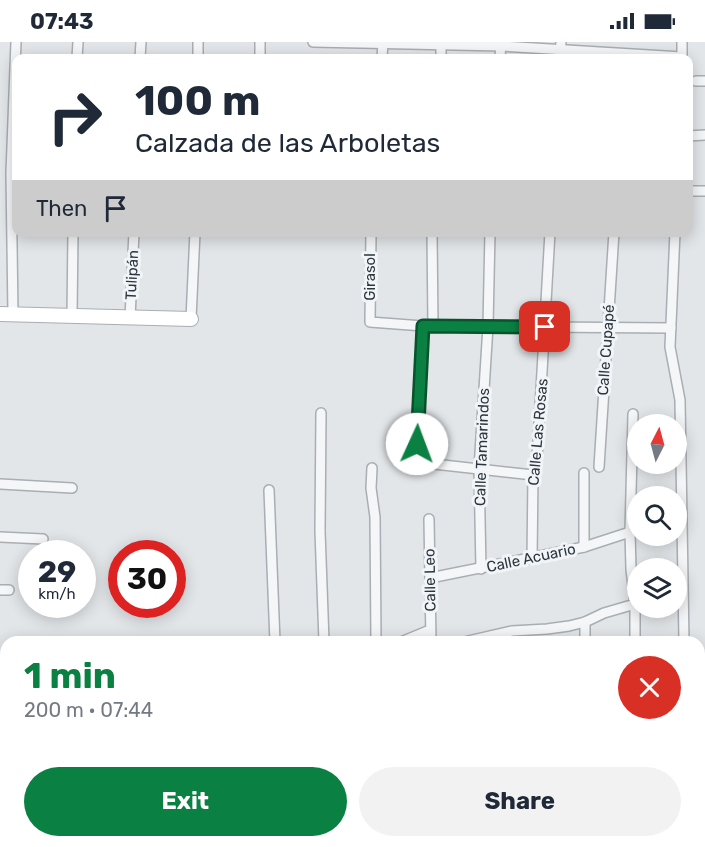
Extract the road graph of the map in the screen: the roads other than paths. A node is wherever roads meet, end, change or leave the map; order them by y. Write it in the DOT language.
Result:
graph roads {
  1 [pos="313,42"];
  2 [pos="323,42"];
  3 [pos="383,43"];
  4 [pos="441,44"];
  5 [pos="501,44"];
  6 [pos="560,50"];
  7 [pos="601,54"];
  8 [pos="12,213"];
  9 [pos="73,237"];
  10 [pos="134,237"];
  11 [pos="195,237"];
  12 [pos="370,237"];
  13 [pos="432,237"];
  14 [pos="490,237"];
  15 [pos="550,237"];
  16 [pos="614,237"];
  17 [pos="675,237"];
  18 [pos="7,314"];
  19 [pos="72,316"];
  20 [pos="130,318"];
  21 [pos="191,320"];
  22 [pos="428,326"];
  23 [pos="488,326"];
  24 [pos="545,327"];
  25 [pos="671,328"];
  26 [pos="608,329"];
  27 [pos="321,413"];
  28 [pos="599,467"];
  29 [pos="372,468"];
  30 [pos="479,469"];
  31 [pos="584,473"];
  32 [pos="533,475"];
  33 [pos="0,484"];
  34 [pos="72,488"];
  35 [pos="269,489"];
  36 [pos="429,519"];
  37 [pos="627,533"];
  38 [pos="0,537"];
  39 [pos="43,539"];
  40 [pos="584,547"];
  41 [pos="532,559"];
  42 [pos="481,569"];
  43 [pos="430,578"];
  44 [pos="627,606"];
  45 [pos="635,618"];
  46 [pos="585,622"];
  47 [pos="430,630"];
  48 [pos="274,636"];
  49 [pos="324,636"];
  50 [pos="376,636"];
  51 [pos="416,636"];
  52 [pos="430,636"];
  53 [pos="490,636"];
  54 [pos="585,636"];
  55 [pos="635,636"];
  56 [pos="684,636"];
  1 -- 2 [label="street"];
  2 -- 3 [label="street"];
  3 -- 4 [label="street"];
  4 -- 5 [label="street"];
  5 -- 6 [label="street"];
  6 -- 7 [label="street"];
  8 -- 18 [label="street"];
  9 -- 19 [label="street"];
  10 -- 20 [label="street, Tulipán"];
  11 -- 21 [label="street"];
  12 -- 22 [label="street, Girasol"];
  13 -- 22 [label="street"];
  14 -- 23 [label="street, Calle Tamarindos"];
  15 -- 24 [label="street, Calle Las Rosas"];
  16 -- 26 [label="street, Calle Cupapé"];
  17 -- 25 [label="street"];
  18 -- 19 [label="street"];
  19 -- 20 [label="street"];
  20 -- 21 [label="street"];
  22 -- 23 [label="street"];
  22 -- 30 [label="street"];
  23 -- 24 [label="street"];
  23 -- 30 [label="street, Calle Tamarindos"];
  24 -- 26 [label="street"];
  24 -- 32 [label="street, Calle Las Rosas"];
  25 -- 26 [label="street"];
  25 -- 56 [label="street"];
  26 -- 28 [label="street, Calle Cupapé"];
  27 -- 49 [label="street"];
  29 -- 50 [label="street"];
  30 -- 32 [label="street"];
  30 -- 42 [label="street, Calle Tamarindos"];
  31 -- 40 [label="street"];
  32 -- 41 [label="street, Calle Las Rosas"];
  33 -- 34 [label="street"];
  35 -- 48 [label="street"];
  36 -- 43 [label="street, Calle Leo"];
  37 -- 40 [label="street, Calle Acuario"];
  38 -- 39 [label="street"];
  40 -- 41 [label="street, Calle Acuario"];
  41 -- 42 [label="street, Calle Acuario"];
  42 -- 43 [label="street, Calle Acuario"];
  43 -- 47 [label="street, Calle Leo"];
  44 -- 46 [label="street"];
  45 -- 55 [label="street"];
  46 -- 53 [label="street"];
  46 -- 54 [label="street"];
  47 -- 51 [label="street"];
  47 -- 52 [label="street, Calle Leo"];
}
